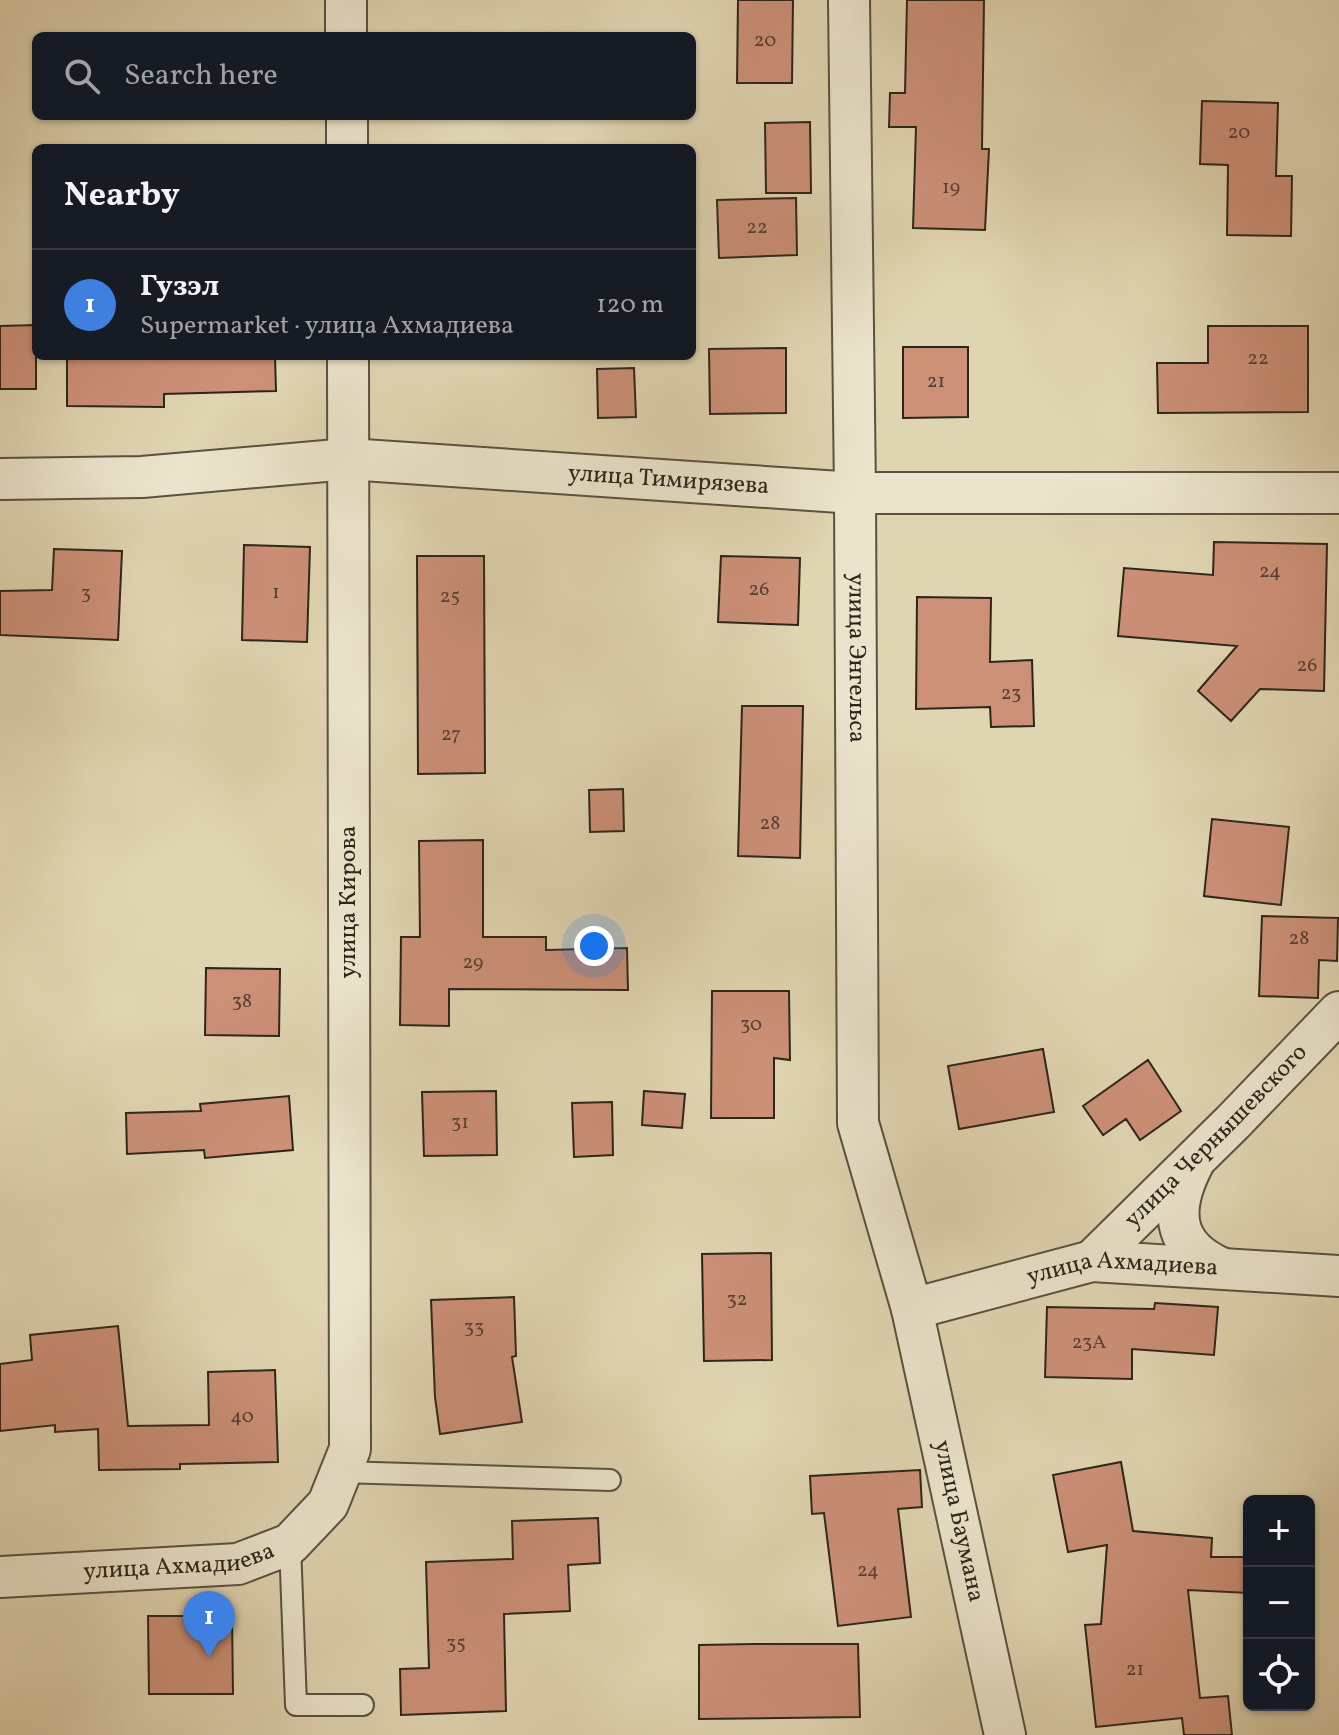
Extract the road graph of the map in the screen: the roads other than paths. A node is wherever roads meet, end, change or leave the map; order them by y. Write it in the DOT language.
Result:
graph roads {
  1 [pos="346,0"];
  2 [pos="849,0"];
  3 [pos="346,32"];
  4 [pos="347,120"];
  5 [pos="347,144"];
  6 [pos="348,360"];
  7 [pos="348,459"];
  8 [pos="0,479"];
  9 [pos="855,493"];
  10 [pos="1339,493"];
  11 [pos="1339,1012"];
  12 [pos="1197,1157"];
  13 [pos="1092,1261"];
  14 [pos="1221,1268"];
  15 [pos="1339,1276"];
  16 [pos="912,1309"];
  17 [pos="345,1460"];
  18 [pos="610,1480"];
  19 [pos="290,1544"];
  20 [pos="0,1577"];
  21 [pos="363,1705"];
  22 [pos="1005,1735"];
  1 -- 3 [label="street"];
  2 -- 9 [label="street, улица Энгельса"];
  4 -- 5 [label="street"];
  6 -- 7 [label="street, улица Кирова"];
  7 -- 8 [label="street, улица Тимирязева"];
  7 -- 9 [label="street, улица Тимирязева"];
  7 -- 17 [label="street, улица Кирова"];
  9 -- 10 [label="street, улица Тимирязева"];
  9 -- 16 [label="street, улица Энгельса"];
  11 -- 12 [label="street, улица Чернышевского"];
  12 -- 13 [label="street, улица Чернышевского"];
  12 -- 14 [label="street"];
  13 -- 14 [label="street, улица Ахмадиева"];
  13 -- 16 [label="street, улица Ахмадиева"];
  14 -- 15 [label="street, улица Ахмадиева"];
  16 -- 22 [label="street, улица Баумана"];
  17 -- 18 [label="lane"];
  17 -- 19 [label="street, улица Ахмадиева"];
  19 -- 20 [label="street, улица Ахмадиева"];
  19 -- 21 [label="lane"];
}
